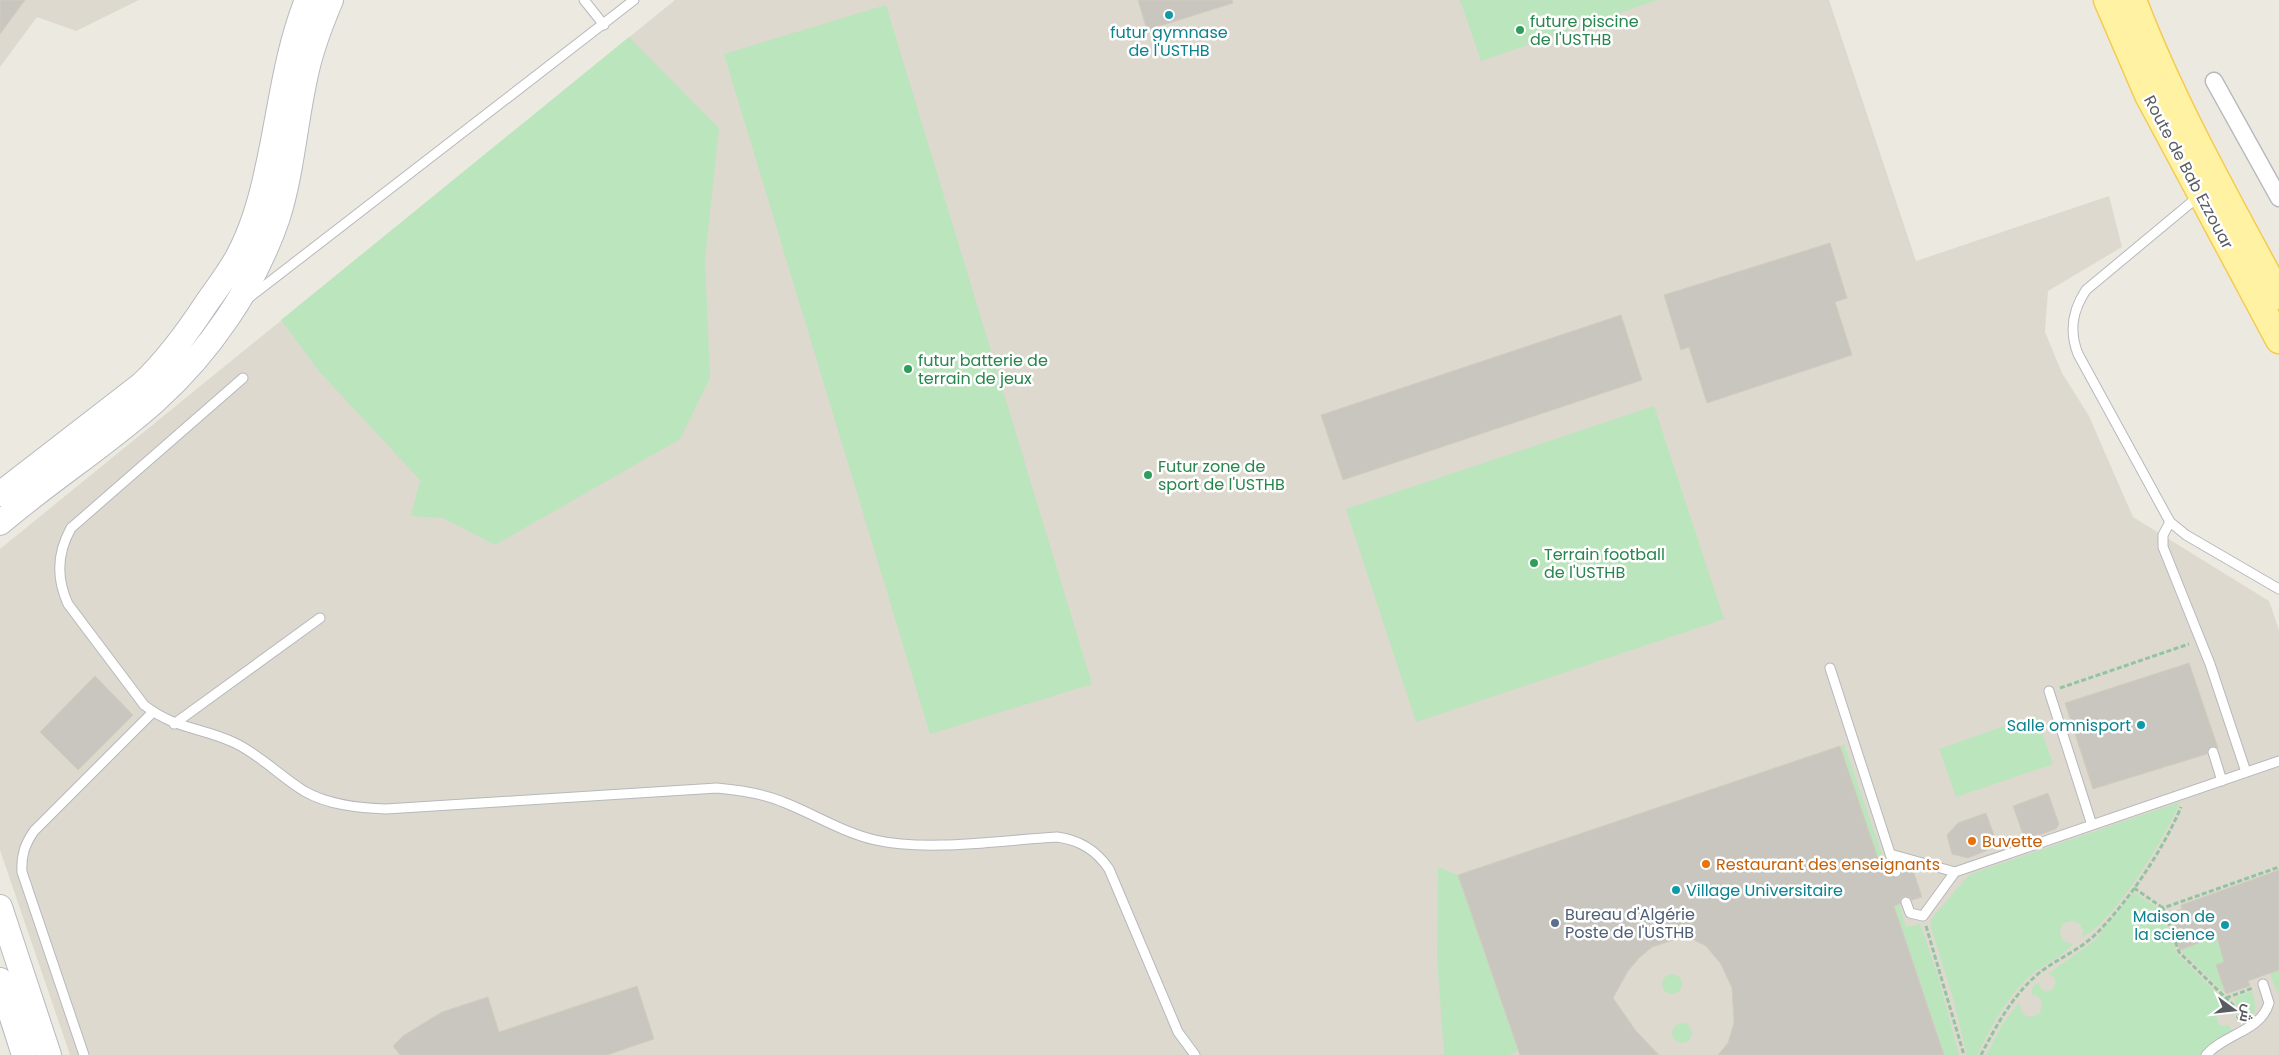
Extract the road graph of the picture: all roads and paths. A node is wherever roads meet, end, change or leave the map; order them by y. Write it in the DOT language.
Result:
graph roads {
  1 [pos="307,0"];
  2 [pos="330,0"];
  3 [pos="584,0"];
  4 [pos="634,0"];
  5 [pos="2108,0"];
  6 [pos="2133,0"];
  7 [pos="604,25"];
  8 [pos="2214,81"];
  9 [pos="2201,195"];
  10 [pos="2279,198"];
  11 [pos="2279,296"];
  12 [pos="232,311"];
  13 [pos="2279,340"];
  14 [pos="243,378"];
  15 [pos="0,494"];
  16 [pos="2170,522"];
  17 [pos="0,523"];
  18 [pos="2279,589"];
  19 [pos="320,618"];
  20 [pos="2201,640"];
  21 [pos="1830,668"];
  22 [pos="2049,691"];
  23 [pos="153,712"];
  24 [pos="174,724"];
  25 [pos="2213,752"];
  26 [pos="2279,761"];
  27 [pos="2246,772"];
  28 [pos="2222,781"];
  29 [pos="2186,793"];
  30 [pos="2092,825"];
  31 [pos="1890,854"];
  32 [pos="2279,867"];
  33 [pos="1896,872"];
  34 [pos="1955,872"];
  35 [pos="2134,888"];
  36 [pos="1906,902"];
  37 [pos="0,907"];
  38 [pos="2163,908"];
  39 [pos="1923,916"];
  40 [pos="0,980"];
  41 [pos="2263,984"];
  42 [pos="2226,998"];
  43 [pos="2243,1030"];
  44 [pos="24,1055"];
  45 [pos="49,1055"];
  46 [pos="84,1055"];
  47 [pos="1196,1055"];
  48 [pos="1964,1055"];
  49 [pos="1981,1055"];
  50 [pos="2206,1055"];
  1 -- 15 [label="main road"];
  2 -- 12 [label="main road"];
  3 -- 7 [label="lane"];
  4 -- 7 [label="lane"];
  5 -- 9 [label="main road, Route de Bab Ezzouar"];
  6 -- 11 [label="main road, Route de Bab Ezzouar"];
  7 -- 12 [label="lane"];
  8 -- 10 [label="street"];
  9 -- 13 [label="main road, Route de Bab Ezzouar"];
  9 -- 16 [label="lane"];
  12 -- 17 [label="main road"];
  14 -- 23 [label="lane"];
  16 -- 18 [label="lane"];
  16 -- 20 [label="lane"];
  19 -- 24 [label="lane"];
  20 -- 22 [label="path"];
  20 -- 27 [label="lane"];
  21 -- 31 [label="lane"];
  22 -- 30 [label="lane"];
  23 -- 24 [label="lane"];
  23 -- 46 [label="lane"];
  24 -- 47 [label="lane"];
  25 -- 28 [label="lane"];
  26 -- 27 [label="lane"];
  27 -- 28 [label="lane"];
  28 -- 29 [label="lane"];
  29 -- 30 [label="lane"];
  29 -- 35 [label="path"];
  30 -- 34 [label="lane"];
  31 -- 33 [label="lane"];
  31 -- 34 [label="lane"];
  32 -- 38 [label="path"];
  34 -- 39 [label="lane"];
  35 -- 38 [label="path"];
  35 -- 49 [label="path"];
  36 -- 39 [label="lane"];
  37 -- 45 [label="main road"];
  38 -- 42 [label="path"];
  39 -- 48 [label="path"];
  40 -- 44 [label="main road"];
  41 -- 42 [label="path"];
  41 -- 43 [label="lane"];
  42 -- 43 [label="path"];
  43 -- 50 [label="lane"];
}
